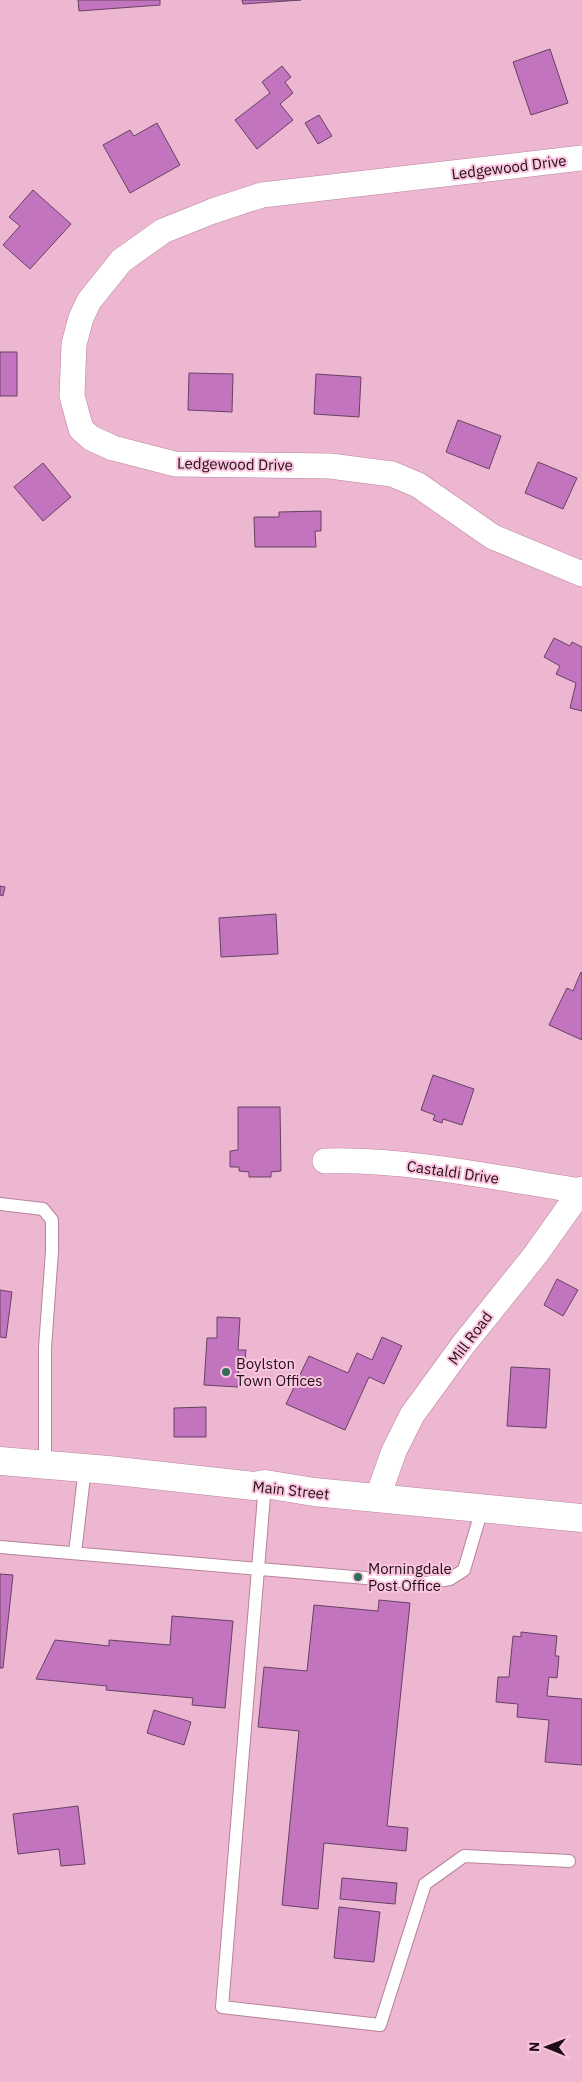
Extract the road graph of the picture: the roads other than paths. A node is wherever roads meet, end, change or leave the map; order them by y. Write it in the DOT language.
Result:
graph roads {
  1 [pos="582,158"];
  2 [pos="582,574"];
  3 [pos="325,1161"];
  4 [pos="581,1190"];
  5 [pos="0,1204"];
  6 [pos="0,1461"];
  7 [pos="45,1464"];
  8 [pos="85,1468"];
  9 [pos="265,1484"];
  10 [pos="378,1499"];
  11 [pos="482,1508"];
  12 [pos="582,1518"];
  13 [pos="0,1547"];
  14 [pos="75,1553"];
  15 [pos="258,1568"];
  16 [pos="569,1861"];
  1 -- 2 [label="street, Ledgewood Drive"];
  3 -- 4 [label="street, Castaldi Drive"];
  4 -- 10 [label="street, Mill Road"];
  5 -- 7 [label="lane"];
  6 -- 7 [label="main road, Main Street"];
  7 -- 8 [label="main road, Main Street"];
  8 -- 9 [label="main road, Main Street"];
  8 -- 14 [label="lane"];
  9 -- 10 [label="main road, Main Street"];
  9 -- 15 [label="lane"];
  10 -- 11 [label="main road, Main Street"];
  11 -- 12 [label="main road, Main Street"];
  11 -- 15 [label="lane"];
  13 -- 14 [label="lane"];
  14 -- 15 [label="lane"];
  15 -- 16 [label="lane"];
}
